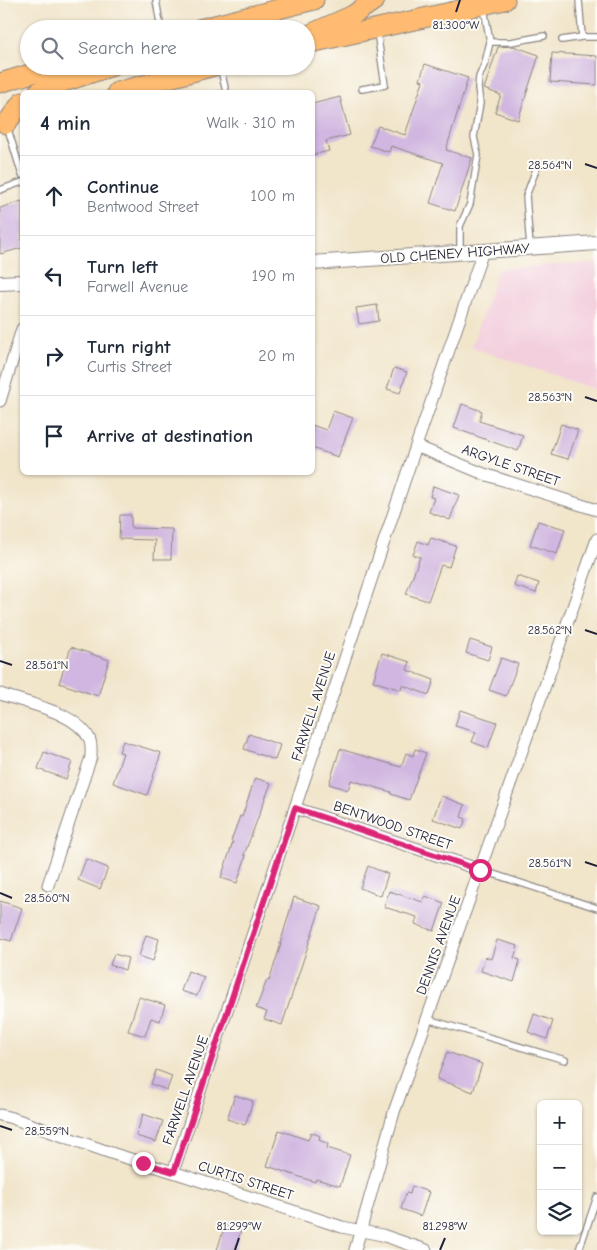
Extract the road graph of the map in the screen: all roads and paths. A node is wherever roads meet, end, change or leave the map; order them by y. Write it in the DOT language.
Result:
graph roads {
  1 [pos="156,0"];
  2 [pos="375,0"];
  3 [pos="428,0"];
  4 [pos="505,0"];
  5 [pos="579,0"];
  6 [pos="309,1"];
  7 [pos="483,5"];
  8 [pos="419,18"];
  9 [pos="159,20"];
  10 [pos="234,20"];
  11 [pos="376,28"];
  12 [pos="315,31"];
  13 [pos="544,36"];
  14 [pos="582,37"];
  15 [pos="597,37"];
  16 [pos="562,40"];
  17 [pos="315,42"];
  18 [pos="490,42"];
  19 [pos="26,75"];
  20 [pos="85,75"];
  21 [pos="180,75"];
  22 [pos="222,75"];
  23 [pos="0,83"];
  24 [pos="362,89"];
  25 [pos="42,90"];
  26 [pos="124,90"];
  27 [pos="226,90"];
  28 [pos="20,106"];
  29 [pos="10,123"];
  30 [pos="20,166"];
  31 [pos="537,167"];
  32 [pos="20,183"];
  33 [pos="0,190"];
  34 [pos="597,243"];
  35 [pos="530,248"];
  36 [pos="483,251"];
  37 [pos="460,252"];
  38 [pos="315,263"];
  39 [pos="20,282"];
  40 [pos="0,283"];
  41 [pos="20,336"];
  42 [pos="0,401"];
  43 [pos="416,446"];
  44 [pos="597,510"];
  45 [pos="597,539"];
  46 [pos="0,694"];
  47 [pos="295,808"];
  48 [pos="480,870"];
  49 [pos="48,885"];
  50 [pos="597,908"];
  51 [pos="427,1018"];
  52 [pos="565,1060"];
  53 [pos="0,1115"];
  54 [pos="174,1172"];
  55 [pos="597,1197"];
  56 [pos="361,1231"];
  57 [pos="355,1250"];
  58 [pos="426,1250"];
  59 [pos="579,1250"];
  1 -- 9 [label="lane"];
  2 -- 12 [label="highway"];
  3 -- 8 [label="highway"];
  4 -- 7 [label="highway"];
  5 -- 14 [label="lane"];
  6 -- 10 [label="highway"];
  7 -- 8 [label="highway"];
  7 -- 18 [label="lane"];
  8 -- 11 [label="highway"];
  11 -- 17 [label="highway"];
  11 -- 24 [label="lane"];
  13 -- 18 [label="lane"];
  14 -- 15 [label="lane"];
  14 -- 16 [label="lane"];
  18 -- 37 [label="lane"];
  19 -- 23 [label="highway"];
  20 -- 25 [label="highway"];
  21 -- 26 [label="highway"];
  22 -- 27 [label="lane"];
  28 -- 29 [label="highway"];
  29 -- 30 [label="lane"];
  31 -- 35 [label="lane"];
  32 -- 33 [label="lane"];
  34 -- 35 [label="street, OLD CHENEY HIGHWAY"];
  35 -- 36 [label="street, OLD CHENEY HIGHWAY"];
  36 -- 37 [label="street, OLD CHENEY HIGHWAY"];
  36 -- 43 [label="street, FARWELL AVENUE"];
  37 -- 38 [label="street, OLD CHENEY HIGHWAY"];
  39 -- 40 [label="street"];
  41 -- 42 [label="street"];
  43 -- 44 [label="street, ARGYLE STREET"];
  43 -- 47 [label="street, FARWELL AVENUE"];
  45 -- 48 [label="street, DENNIS AVENUE"];
  46 -- 49 [label="street"];
  47 -- 48 [label="street, BENTWOOD STREET"];
  47 -- 54 [label="street, FARWELL AVENUE"];
  48 -- 50 [label="lane"];
  48 -- 51 [label="street, DENNIS AVENUE"];
  51 -- 52 [label="lane"];
  51 -- 56 [label="street, DENNIS AVENUE"];
  53 -- 54 [label="street, CURTIS STREET"];
  54 -- 56 [label="street, CURTIS STREET"];
  55 -- 59 [label="lane"];
  56 -- 57 [label="street, DENNIS AVENUE"];
  56 -- 58 [label="street, CURTIS STREET"];
}
